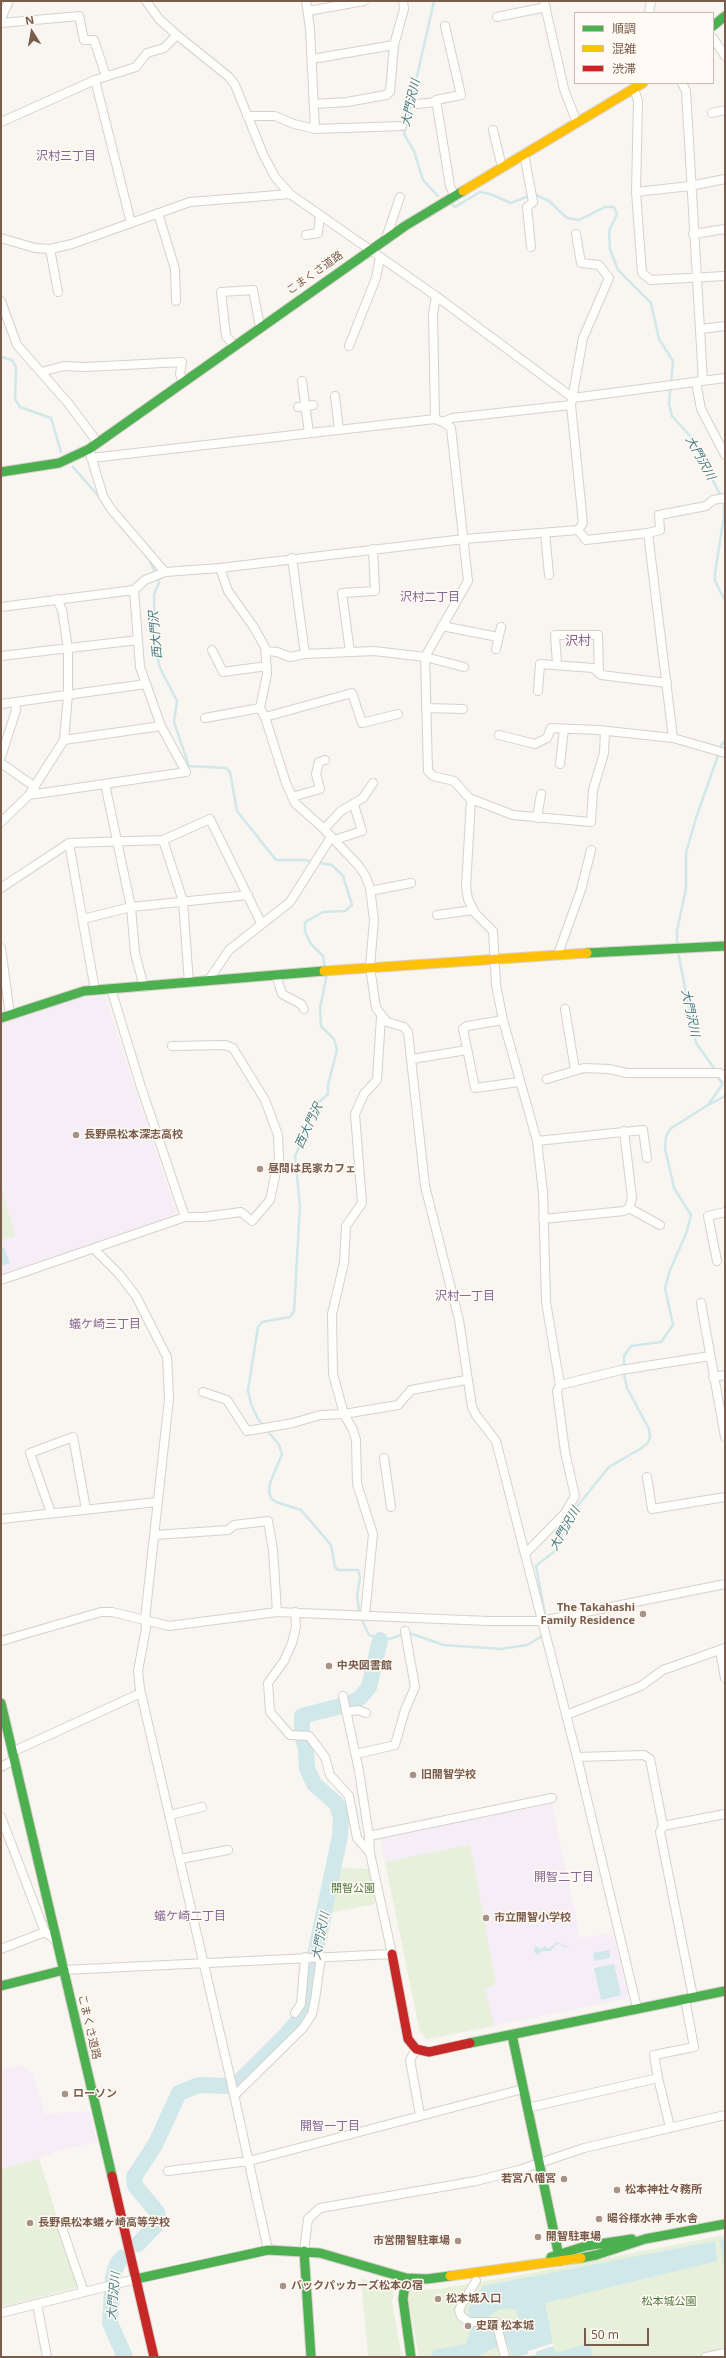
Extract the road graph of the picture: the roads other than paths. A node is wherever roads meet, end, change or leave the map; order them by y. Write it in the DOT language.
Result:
graph roads {
  1 [pos="9,1"];
  2 [pos="146,1"];
  3 [pos="306,1"];
  4 [pos="364,1"];
  5 [pos="403,1"];
  6 [pos="651,1"];
  7 [pos="545,4"];
  8 [pos="308,10"];
  9 [pos="649,12"];
  10 [pos="725,16"];
  11 [pos="497,17"];
  12 [pos="1,19"];
  13 [pos="1,23"];
  14 [pos="714,25"];
  15 [pos="445,26"];
  16 [pos="177,35"];
  17 [pos="714,40"];
  18 [pos="394,45"];
  19 [pos="725,56"];
  20 [pos="312,58"];
  21 [pos="106,76"];
  22 [pos="95,80"];
  23 [pos="642,84"];
  24 [pos="682,84"];
  25 [pos="634,89"];
  26 [pos="436,102"];
  27 [pos="314,104"];
  28 [pos="418,104"];
  29 [pos="725,110"];
  30 [pos="712,113"];
  31 [pos="247,116"];
  32 [pos="1,122"];
  33 [pos="577,123"];
  34 [pos="402,126"];
  35 [pos="315,129"];
  36 [pos="493,130"];
  37 [pos="524,154"];
  38 [pos="502,167"];
  39 [pos="725,179"];
  40 [pos="690,186"];
  41 [pos="636,192"];
  42 [pos="290,194"];
  43 [pos="454,195"];
  44 [pos="400,197"];
  45 [pos="158,213"];
  46 [pos="320,215"];
  47 [pos="131,223"];
  48 [pos="725,229"];
  49 [pos="576,234"];
  50 [pos="693,234"];
  51 [pos="306,236"];
  52 [pos="1,238"];
  53 [pos="386,239"];
  54 [pos="531,247"];
  55 [pos="50,249"];
  56 [pos="370,250"];
  57 [pos="380,257"];
  58 [pos="725,276"];
  59 [pos="696,278"];
  60 [pos="58,292"];
  61 [pos="436,296"];
  62 [pos="1,301"];
  63 [pos="176,301"];
  64 [pos="725,326"];
  65 [pos="260,327"];
  66 [pos="700,329"];
  67 [pos="234,346"];
  68 [pos="349,346"];
  69 [pos="41,372"];
  70 [pos="725,378"];
  71 [pos="302,381"];
  72 [pos="700,381"];
  73 [pos="183,383"];
  74 [pos="335,396"];
  75 [pos="572,401"];
  76 [pos="435,419"];
  77 [pos="443,422"];
  78 [pos="339,430"];
  79 [pos="309,433"];
  80 [pos="98,443"];
  81 [pos="90,454"];
  82 [pos="725,455"];
  83 [pos="1,472"];
  84 [pos="722,498"];
  85 [pos="578,530"];
  86 [pos="545,533"];
  87 [pos="648,533"];
  88 [pos="464,539"];
  89 [pos="373,549"];
  90 [pos="292,558"];
  91 [pos="220,568"];
  92 [pos="165,572"];
  93 [pos="549,575"];
  94 [pos="134,590"];
  95 [pos="57,598"];
  96 [pos="1,607"];
  97 [pos="442,626"];
  98 [pos="501,627"];
  99 [pos="498,637"];
  100 [pos="138,640"];
  101 [pos="68,648"];
  102 [pos="496,649"];
  103 [pos="212,650"];
  104 [pos="266,652"];
  105 [pos="350,652"];
  106 [pos="305,654"];
  107 [pos="1,656"];
  108 [pos="425,657"];
  109 [pos="557,664"];
  110 [pos="267,666"];
  111 [pos="464,668"];
  112 [pos="599,673"];
  113 [pos="667,683"];
  114 [pos="146,684"];
  115 [pos="538,691"];
  116 [pos="68,695"];
  117 [pos="15,703"];
  118 [pos="1,704"];
  119 [pos="260,708"];
  120 [pos="426,708"];
  121 [pos="463,710"];
  122 [pos="398,714"];
  123 [pos="265,717"];
  124 [pos="205,718"];
  125 [pos="161,726"];
  126 [pos="564,729"];
  127 [pos="605,731"];
  128 [pos="499,735"];
  129 [pos="673,738"];
  130 [pos="64,740"];
  131 [pos="724,752"];
  132 [pos="1,757"];
  133 [pos="325,760"];
  134 [pos="1,762"];
  135 [pos="560,764"];
  136 [pos="372,783"];
  137 [pos="105,784"];
  138 [pos="35,787"];
  139 [pos="541,794"];
  140 [pos="29,795"];
  141 [pos="292,797"];
  142 [pos="469,798"];
  143 [pos="354,805"];
  144 [pos="537,818"];
  145 [pos="1,822"];
  146 [pos="324,829"];
  147 [pos="333,839"];
  148 [pos="163,840"];
  149 [pos="117,841"];
  150 [pos="69,843"];
  151 [pos="591,850"];
  152 [pos="411,883"];
  153 [pos="1,888"];
  154 [pos="370,891"];
  155 [pos="248,896"];
  156 [pos="183,901"];
  157 [pos="131,907"];
  158 [pos="473,910"];
  159 [pos="437,916"];
  160 [pos="84,919"];
  161 [pos="261,923"];
  162 [pos="725,946"];
  163 [pos="1,953"];
  164 [pos="558,954"];
  165 [pos="495,958"];
  166 [pos="370,966"];
  167 [pos="276,975"];
  168 [pos="208,981"];
  169 [pos="189,983"];
  170 [pos="144,987"];
  171 [pos="111,989"];
  172 [pos="95,990"];
  173 [pos="304,1009"];
  174 [pos="565,1009"];
  175 [pos="10,1015"];
  176 [pos="381,1017"];
  177 [pos="1,1018"];
  178 [pos="503,1020"];
  179 [pos="172,1046"];
  180 [pos="467,1050"];
  181 [pos="412,1059"];
  182 [pos="575,1070"];
  183 [pos="719,1075"];
  184 [pos="547,1079"];
  185 [pos="519,1082"];
  186 [pos="624,1131"];
  187 [pos="537,1141"];
  188 [pos="647,1158"];
  189 [pos="629,1208"];
  190 [pos="725,1212"];
  191 [pos="185,1217"];
  192 [pos="543,1219"];
  193 [pos="660,1225"];
  194 [pos="94,1249"];
  195 [pos="717,1261"];
  196 [pos="1,1280"];
  197 [pos="701,1303"];
  198 [pos="710,1356"];
  199 [pos="725,1375"];
  200 [pos="713,1377"];
  201 [pos="466,1380"];
  202 [pos="560,1385"];
  203 [pos="203,1392"];
  204 [pos="344,1414"];
  205 [pos="725,1437"];
  206 [pos="384,1458"];
  207 [pos="647,1477"];
  208 [pos="725,1497"];
  209 [pos="157,1502"];
  210 [pos="391,1507"];
  211 [pos="86,1509"];
  212 [pos="51,1513"];
  213 [pos="1,1519"];
  214 [pos="155,1535"];
  215 [pos="526,1553"];
  216 [pos="725,1584"];
  217 [pos="277,1612"];
  218 [pos="295,1612"];
  219 [pos="362,1615"];
  220 [pos="145,1619"];
  221 [pos="545,1620"];
  222 [pos="405,1634"];
  223 [pos="1,1641"];
  224 [pos="722,1649"];
  225 [pos="725,1678"];
  226 [pos="141,1694"];
  227 [pos="343,1696"];
  228 [pos="1,1703"];
  229 [pos="346,1711"];
  230 [pos="366,1713"];
  231 [pos="566,1715"];
  232 [pos="356,1754"];
  233 [pos="13,1756"];
  234 [pos="577,1757"];
  235 [pos="1,1767"];
  236 [pos="552,1798"];
  237 [pos="202,1807"];
  238 [pos="725,1814"];
  239 [pos="170,1815"];
  240 [pos="1,1817"];
  241 [pos="663,1826"];
  242 [pos="368,1836"];
  243 [pos="228,1850"];
  244 [pos="370,1853"];
  245 [pos="180,1859"];
  246 [pos="44,1932"];
  247 [pos="57,1941"];
  248 [pos="1,1949"];
  249 [pos="392,1954"];
  250 [pos="320,1956"];
  251 [pos="306,1957"];
  252 [pos="204,1962"];
  253 [pos="64,1970"];
  254 [pos="1,1986"];
  255 [pos="725,1991"];
  256 [pos="689,1998"];
  257 [pos="637,2008"];
  258 [pos="295,2013"];
  259 [pos="512,2035"];
  260 [pos="416,2049"];
  261 [pos="658,2078"];
  262 [pos="233,2089"];
  263 [pos="523,2089"];
  264 [pos="527,2108"];
  265 [pos="420,2115"];
  266 [pos="725,2115"];
  267 [pos="670,2127"];
  268 [pos="249,2161"];
  269 [pos="539,2163"];
  270 [pos="168,2171"];
  271 [pos="725,2224"];
  272 [pos="61,2225"];
  273 [pos="268,2250"];
  274 [pos="304,2251"];
  275 [pos="559,2258"];
  276 [pos="406,2278"];
  277 [pos="136,2279"];
  278 [pos="476,2281"];
  279 [pos="84,2292"];
  280 [pos="37,2304"];
  281 [pos="1,2313"];
  282 [pos="725,2353"];
  283 [pos="48,2357"];
  284 [pos="154,2357"];
  285 [pos="311,2357"];
  286 [pos="411,2357"];
  287 [pos="505,2357"];
  288 [pos="706,2357"];
  1 -- 12 [label="street"];
  2 -- 16 [label="street"];
  3 -- 8 [label="street"];
  4 -- 8 [label="street"];
  5 -- 18 [label="street"];
  6 -- 9 [label="street"];
  7 -- 11 [label="street"];
  7 -- 33 [label="street"];
  8 -- 20 [label="street"];
  10 -- 14 [label="street"];
  13 -- 21 [label="street"];
  15 -- 26 [label="street"];
  16 -- 21 [label="street"];
  16 -- 31 [label="street"];
  17 -- 19 [label="street"];
  18 -- 20 [label="street"];
  18 -- 27 [label="street"];
  20 -- 27 [label="street"];
  21 -- 22 [label="street"];
  22 -- 32 [label="street"];
  22 -- 47 [label="street"];
  23 -- 25 [label="street, こまくさ道路"];
  24 -- 40 [label="street"];
  25 -- 33 [label="street, こまくさ道路"];
  25 -- 41 [label="street"];
  26 -- 28 [label="street"];
  26 -- 43 [label="street"];
  27 -- 35 [label="street"];
  29 -- 30 [label="street"];
  31 -- 35 [label="street"];
  31 -- 42 [label="street"];
  33 -- 37 [label="street, こまくさ道路"];
  34 -- 35 [label="street"];
  36 -- 38 [label="street"];
  37 -- 38 [label="street, こまくさ道路"];
  37 -- 54 [label="street"];
  38 -- 43 [label="street, こまくさ道路"];
  39 -- 40 [label="street"];
  40 -- 41 [label="street"];
  40 -- 50 [label="street"];
  41 -- 59 [label="street"];
  42 -- 45 [label="street"];
  42 -- 46 [label="street"];
  43 -- 53 [label="street, こまくさ道路"];
  44 -- 53 [label="street"];
  45 -- 47 [label="street"];
  45 -- 63 [label="street"];
  46 -- 51 [label="street"];
  46 -- 56 [label="street"];
  47 -- 55 [label="street"];
  48 -- 50 [label="street"];
  49 -- 75 [label="street"];
  50 -- 59 [label="street"];
  52 -- 55 [label="street"];
  53 -- 56 [label="street, こまくさ道路"];
  55 -- 60 [label="street"];
  56 -- 57 [label="street"];
  56 -- 65 [label="street, こまくさ道路"];
  57 -- 61 [label="street"];
  57 -- 68 [label="street"];
  58 -- 59 [label="street"];
  59 -- 66 [label="street"];
  61 -- 75 [label="street"];
  61 -- 76 [label="street"];
  62 -- 69 [label="street"];
  64 -- 66 [label="street"];
  65 -- 67 [label="street, こまくさ道路"];
  65 -- 67 [label="street"];
  66 -- 72 [label="street"];
  67 -- 73 [label="street, こまくさ道路"];
  69 -- 73 [label="street"];
  69 -- 80 [label="street"];
  70 -- 72 [label="street"];
  71 -- 79 [label="street"];
  72 -- 75 [label="street"];
  72 -- 82 [label="street"];
  73 -- 80 [label="street, こまくさ道路"];
  74 -- 78 [label="street"];
  75 -- 77 [label="street"];
  75 -- 85 [label="street"];
  76 -- 77 [label="street"];
  76 -- 78 [label="street"];
  77 -- 88 [label="street"];
  78 -- 79 [label="street"];
  79 -- 81 [label="street"];
  80 -- 81 [label="street, こまくさ道路"];
  81 -- 83 [label="street, こまくさ道路"];
  81 -- 92 [label="street"];
  84 -- 87 [label="street"];
  85 -- 86 [label="street"];
  85 -- 87 [label="street"];
  86 -- 88 [label="street"];
  86 -- 93 [label="street"];
  87 -- 113 [label="street"];
  88 -- 89 [label="street"];
  88 -- 97 [label="street"];
  89 -- 90 [label="street"];
  89 -- 105 [label="street"];
  90 -- 91 [label="street"];
  90 -- 106 [label="street"];
  91 -- 92 [label="street"];
  91 -- 104 [label="street"];
  92 -- 94 [label="street"];
  94 -- 95 [label="street"];
  94 -- 100 [label="street"];
  95 -- 96 [label="street"];
  95 -- 101 [label="street"];
  97 -- 99 [label="street"];
  97 -- 108 [label="street"];
  98 -- 99 [label="street"];
  99 -- 102 [label="street"];
  100 -- 101 [label="street"];
  100 -- 114 [label="street"];
  101 -- 107 [label="street"];
  101 -- 116 [label="street"];
  103 -- 110 [label="street"];
  104 -- 106 [label="street"];
  104 -- 110 [label="street"];
  105 -- 106 [label="street"];
  105 -- 108 [label="street"];
  108 -- 111 [label="street"];
  108 -- 120 [label="street"];
  109 -- 112 [label="street"];
  109 -- 112 [label="street"];
  109 -- 115 [label="street"];
  110 -- 119 [label="street"];
  112 -- 113 [label="street"];
  113 -- 129 [label="street"];
  114 -- 116 [label="street"];
  114 -- 125 [label="street"];
  116 -- 117 [label="street"];
  116 -- 130 [label="street"];
  117 -- 118 [label="street"];
  117 -- 132 [label="street"];
  119 -- 123 [label="street"];
  119 -- 124 [label="street"];
  120 -- 121 [label="street"];
  120 -- 142 [label="street"];
  122 -- 123 [label="street"];
  123 -- 141 [label="street"];
  125 -- 130 [label="street"];
  125 -- 137 [label="street"];
  126 -- 127 [label="street"];
  126 -- 128 [label="street"];
  126 -- 135 [label="street"];
  127 -- 129 [label="street"];
  127 -- 144 [label="street"];
  129 -- 131 [label="street"];
  130 -- 138 [label="street"];
  133 -- 141 [label="street"];
  134 -- 138 [label="street"];
  136 -- 143 [label="street"];
  137 -- 140 [label="street"];
  137 -- 149 [label="street"];
  138 -- 140 [label="street"];
  139 -- 144 [label="street"];
  140 -- 145 [label="street"];
  141 -- 146 [label="street"];
  142 -- 144 [label="street"];
  142 -- 158 [label="street"];
  143 -- 146 [label="street"];
  143 -- 147 [label="street"];
  146 -- 147 [label="street"];
  147 -- 154 [label="street"];
  147 -- 161 [label="street"];
  148 -- 149 [label="street"];
  148 -- 155 [label="street"];
  148 -- 156 [label="street"];
  149 -- 150 [label="street"];
  149 -- 157 [label="street"];
  150 -- 153 [label="street"];
  150 -- 160 [label="street"];
  151 -- 164 [label="street"];
  152 -- 154 [label="street"];
  154 -- 166 [label="street"];
  155 -- 156 [label="street"];
  155 -- 161 [label="street"];
  156 -- 157 [label="street"];
  156 -- 169 [label="street"];
  157 -- 160 [label="street"];
  157 -- 170 [label="street"];
  158 -- 159 [label="street"];
  158 -- 165 [label="street"];
  160 -- 172 [label="street"];
  161 -- 168 [label="street"];
  162 -- 164 [label="street"];
  163 -- 175 [label="street"];
  164 -- 165 [label="street"];
  165 -- 166 [label="street"];
  165 -- 178 [label="street"];
  166 -- 167 [label="street"];
  166 -- 176 [label="street"];
  167 -- 168 [label="street"];
  167 -- 173 [label="street"];
  168 -- 169 [label="street"];
  169 -- 170 [label="street"];
  170 -- 171 [label="street"];
  171 -- 172 [label="street"];
  171 -- 191 [label="street"];
  172 -- 175 [label="street"];
  174 -- 182 [label="street"];
  175 -- 177 [label="street"];
  176 -- 181 [label="street"];
  176 -- 204 [label="street"];
  178 -- 180 [label="street"];
  178 -- 185 [label="street"];
  179 -- 191 [label="street"];
  180 -- 181 [label="street"];
  180 -- 185 [label="street"];
  181 -- 201 [label="street"];
  182 -- 183 [label="street"];
  182 -- 184 [label="street"];
  185 -- 187 [label="street"];
  186 -- 187 [label="street"];
  186 -- 188 [label="street"];
  186 -- 189 [label="street"];
  187 -- 192 [label="street"];
  189 -- 192 [label="street"];
  189 -- 193 [label="street"];
  190 -- 195 [label="street"];
  191 -- 194 [label="street"];
  192 -- 202 [label="street"];
  194 -- 196 [label="street"];
  194 -- 209 [label="street"];
  197 -- 198 [label="street"];
  198 -- 200 [label="street"];
  198 -- 202 [label="street"];
  199 -- 200 [label="street"];
  200 -- 205 [label="street"];
  201 -- 204 [label="street"];
  201 -- 215 [label="street"];
  202 -- 215 [label="street"];
  203 -- 204 [label="street"];
  204 -- 219 [label="street"];
  206 -- 210 [label="street"];
  207 -- 208 [label="street"];
  209 -- 211 [label="street"];
  209 -- 214 [label="street"];
  211 -- 212 [label="street"];
  211 -- 212 [label="street"];
  212 -- 213 [label="street"];
  214 -- 217 [label="street"];
  214 -- 220 [label="street"];
  215 -- 221 [label="street"];
  216 -- 221 [label="street"];
  217 -- 218 [label="street"];
  217 -- 220 [label="street"];
  218 -- 219 [label="street"];
  218 -- 244 [label="street"];
  219 -- 221 [label="street"];
  220 -- 223 [label="street"];
  220 -- 226 [label="street"];
  221 -- 231 [label="street"];
  222 -- 232 [label="street"];
  224 -- 225 [label="street"];
  224 -- 231 [label="street"];
  226 -- 233 [label="street"];
  226 -- 239 [label="street"];
  227 -- 229 [label="street"];
  228 -- 233 [label="street, こまくさ道路"];
  229 -- 230 [label="street"];
  229 -- 232 [label="street"];
  231 -- 234 [label="street"];
  232 -- 242 [label="street"];
  233 -- 235 [label="street"];
  233 -- 247 [label="street, こまくさ道路"];
  234 -- 241 [label="street"];
  234 -- 257 [label="street"];
  236 -- 242 [label="street"];
  237 -- 239 [label="street"];
  238 -- 241 [label="street"];
  239 -- 245 [label="street"];
  240 -- 246 [label="street"];
  241 -- 256 [label="street"];
  242 -- 244 [label="street"];
  243 -- 245 [label="street"];
  244 -- 249 [label="street"];
  245 -- 252 [label="street"];
  246 -- 247 [label="street"];
  246 -- 248 [label="street"];
  247 -- 253 [label="street, こまくさ道路"];
  249 -- 250 [label="street"];
  249 -- 260 [label="street"];
  250 -- 251 [label="street"];
  250 -- 262 [label="street"];
  251 -- 252 [label="street"];
  251 -- 258 [label="street"];
  252 -- 253 [label="street"];
  252 -- 262 [label="street"];
  253 -- 254 [label="street"];
  253 -- 277 [label="street, こまくさ道路"];
  255 -- 256 [label="street"];
  256 -- 257 [label="street"];
  256 -- 261 [label="street"];
  257 -- 259 [label="street"];
  259 -- 260 [label="street"];
  259 -- 263 [label="street"];
  260 -- 265 [label="street"];
  261 -- 264 [label="street"];
  261 -- 267 [label="street"];
  262 -- 268 [label="street"];
  263 -- 264 [label="street"];
  263 -- 265 [label="street"];
  264 -- 269 [label="street"];
  265 -- 268 [label="street"];
  266 -- 267 [label="street"];
  267 -- 269 [label="street"];
  268 -- 270 [label="street"];
  268 -- 273 [label="street"];
  269 -- 274 [label="street"];
  269 -- 275 [label="street"];
  271 -- 275 [label="street"];
  272 -- 279 [label="street"];
  273 -- 274 [label="street"];
  273 -- 277 [label="street"];
  274 -- 276 [label="street"];
  274 -- 285 [label="street"];
  275 -- 276 [label="street"];
  276 -- 286 [label="street"];
  277 -- 279 [label="street"];
  277 -- 284 [label="street, こまくさ道路"];
  278 -- 287 [label="street"];
  279 -- 280 [label="street"];
  280 -- 281 [label="street"];
  280 -- 283 [label="street"];
  282 -- 288 [label="street"];
}
